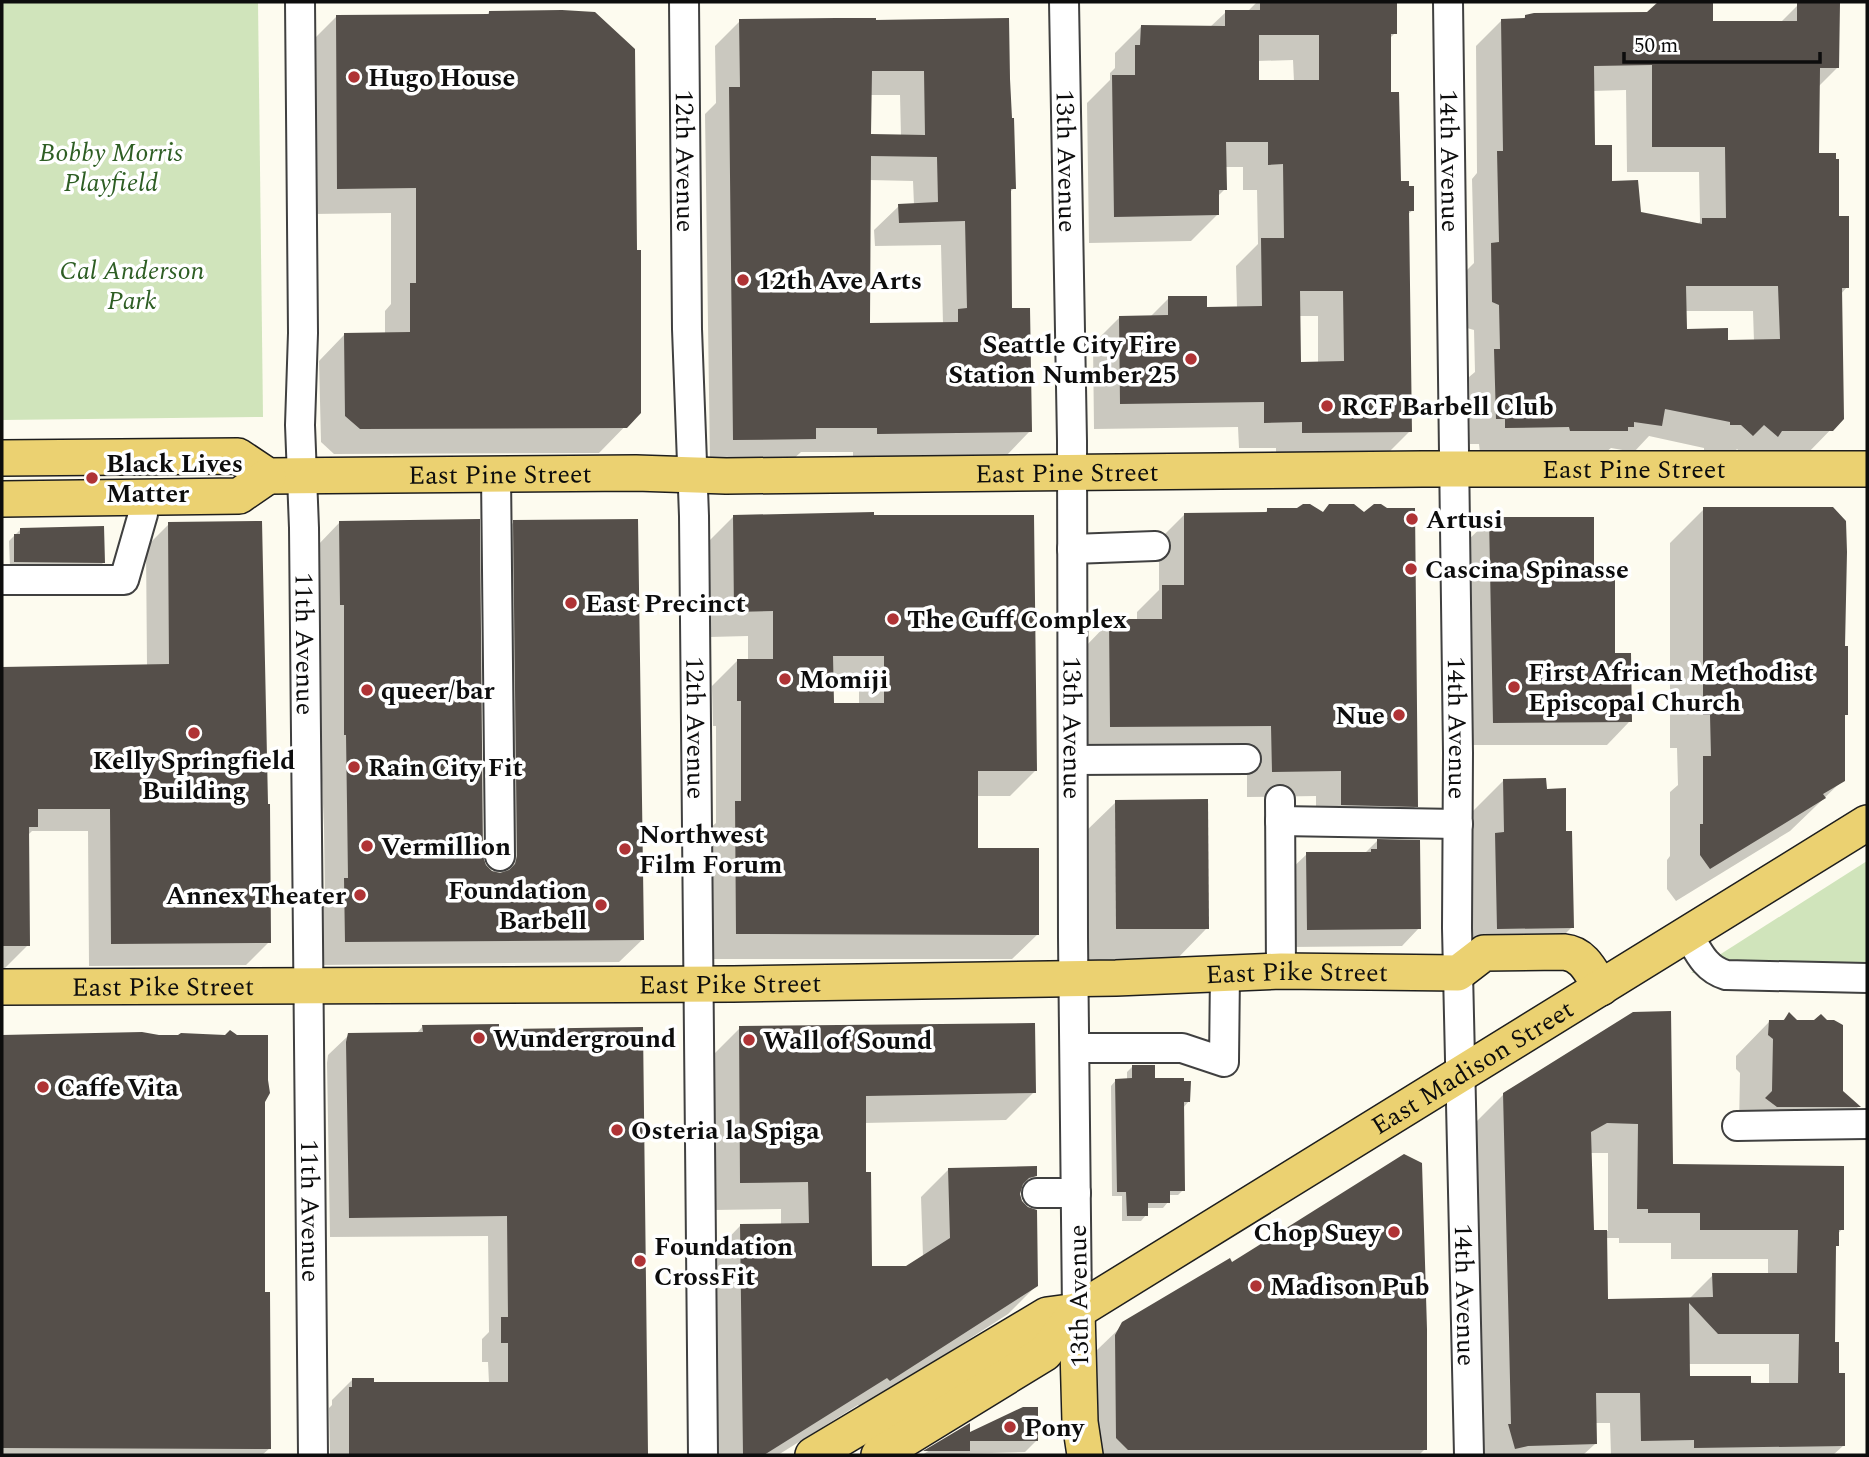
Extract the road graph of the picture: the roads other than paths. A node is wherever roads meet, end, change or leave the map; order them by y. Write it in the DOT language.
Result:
graph roads {
  1 [pos="300,2"];
  2 [pos="684,2"];
  3 [pos="1064,2"];
  4 [pos="1448,2"];
  5 [pos="2,458"];
  6 [pos="1454,469"];
  7 [pos="1867,469"];
  8 [pos="1072,472"];
  9 [pos="496,474"];
  10 [pos="285,475"];
  11 [pos="691,475"];
  12 [pos="2,499"];
  13 [pos="143,506"];
  14 [pos="1154,545"];
  15 [pos="1072,549"];
  16 [pos="2,580"];
  17 [pos="1073,760"];
  18 [pos="1246,760"];
  19 [pos="1867,823"];
  20 [pos="1458,824"];
  21 [pos="500,856"];
  22 [pos="1688,934"];
  23 [pos="1281,971"];
  24 [pos="1458,972"];
  25 [pos="1225,973"];
  26 [pos="1073,978"];
  27 [pos="1867,978"];
  28 [pos="700,984"];
  29 [pos="310,986"];
  30 [pos="2,987"];
  31 [pos="1601,988"];
  32 [pos="1075,1048"];
  33 [pos="1461,1075"];
  34 [pos="1867,1125"];
  35 [pos="1737,1126"];
  36 [pos="1037,1193"];
  37 [pos="1076,1193"];
  38 [pos="1077,1311"];
  39 [pos="313,1455"];
  40 [pos="703,1455"];
  41 [pos="813,1455"];
  42 [pos="879,1455"];
  43 [pos="1085,1455"];
  44 [pos="1469,1455"];
  1 -- 10 [label="street, 11th Avenue"];
  2 -- 11 [label="street, 12th Avenue"];
  3 -- 8 [label="street, 13th Avenue"];
  4 -- 6 [label="street, 14th Avenue"];
  5 -- 10 [label="main road"];
  6 -- 7 [label="main road, East Pine Street"];
  6 -- 8 [label="main road, East Pine Street"];
  6 -- 20 [label="street, 14th Avenue"];
  8 -- 11 [label="main road, East Pine Street"];
  8 -- 15 [label="street, 13th Avenue"];
  9 -- 10 [label="main road, East Pine Street"];
  9 -- 11 [label="main road, East Pine Street"];
  9 -- 21 [label="street"];
  10 -- 13 [label="main road"];
  10 -- 29 [label="street, 11th Avenue"];
  11 -- 28 [label="street, 12th Avenue"];
  12 -- 13 [label="main road"];
  13 -- 16 [label="street"];
  14 -- 15 [label="street"];
  15 -- 17 [label="street, 13th Avenue"];
  17 -- 18 [label="street"];
  17 -- 26 [label="street, 13th Avenue"];
  19 -- 22 [label="main road, East Madison Street"];
  20 -- 23 [label="street"];
  20 -- 24 [label="street, 14th Avenue"];
  22 -- 27 [label="street"];
  22 -- 31 [label="main road, East Madison Street"];
  23 -- 24 [label="main road, East Pike Street"];
  23 -- 25 [label="main road, East Pike Street"];
  24 -- 31 [label="main road"];
  24 -- 33 [label="street, 14th Avenue"];
  25 -- 26 [label="main road, East Pike Street"];
  25 -- 32 [label="street"];
  26 -- 28 [label="main road, East Pike Street"];
  26 -- 32 [label="street, 13th Avenue"];
  28 -- 29 [label="main road, East Pike Street"];
  28 -- 40 [label="street, 12th Avenue"];
  29 -- 30 [label="main road, East Pike Street"];
  29 -- 39 [label="street, 11th Avenue"];
  31 -- 33 [label="main road, East Madison Street"];
  32 -- 37 [label="street, 13th Avenue"];
  33 -- 38 [label="main road, East Madison Street"];
  33 -- 44 [label="street, 14th Avenue"];
  34 -- 35 [label="street"];
  36 -- 37 [label="street"];
  37 -- 38 [label="street, 13th Avenue"];
  38 -- 41 [label="main road, East Madison Street"];
  38 -- 42 [label="main road, East Madison Street"];
  38 -- 43 [label="main road, 13th Avenue"];
}
